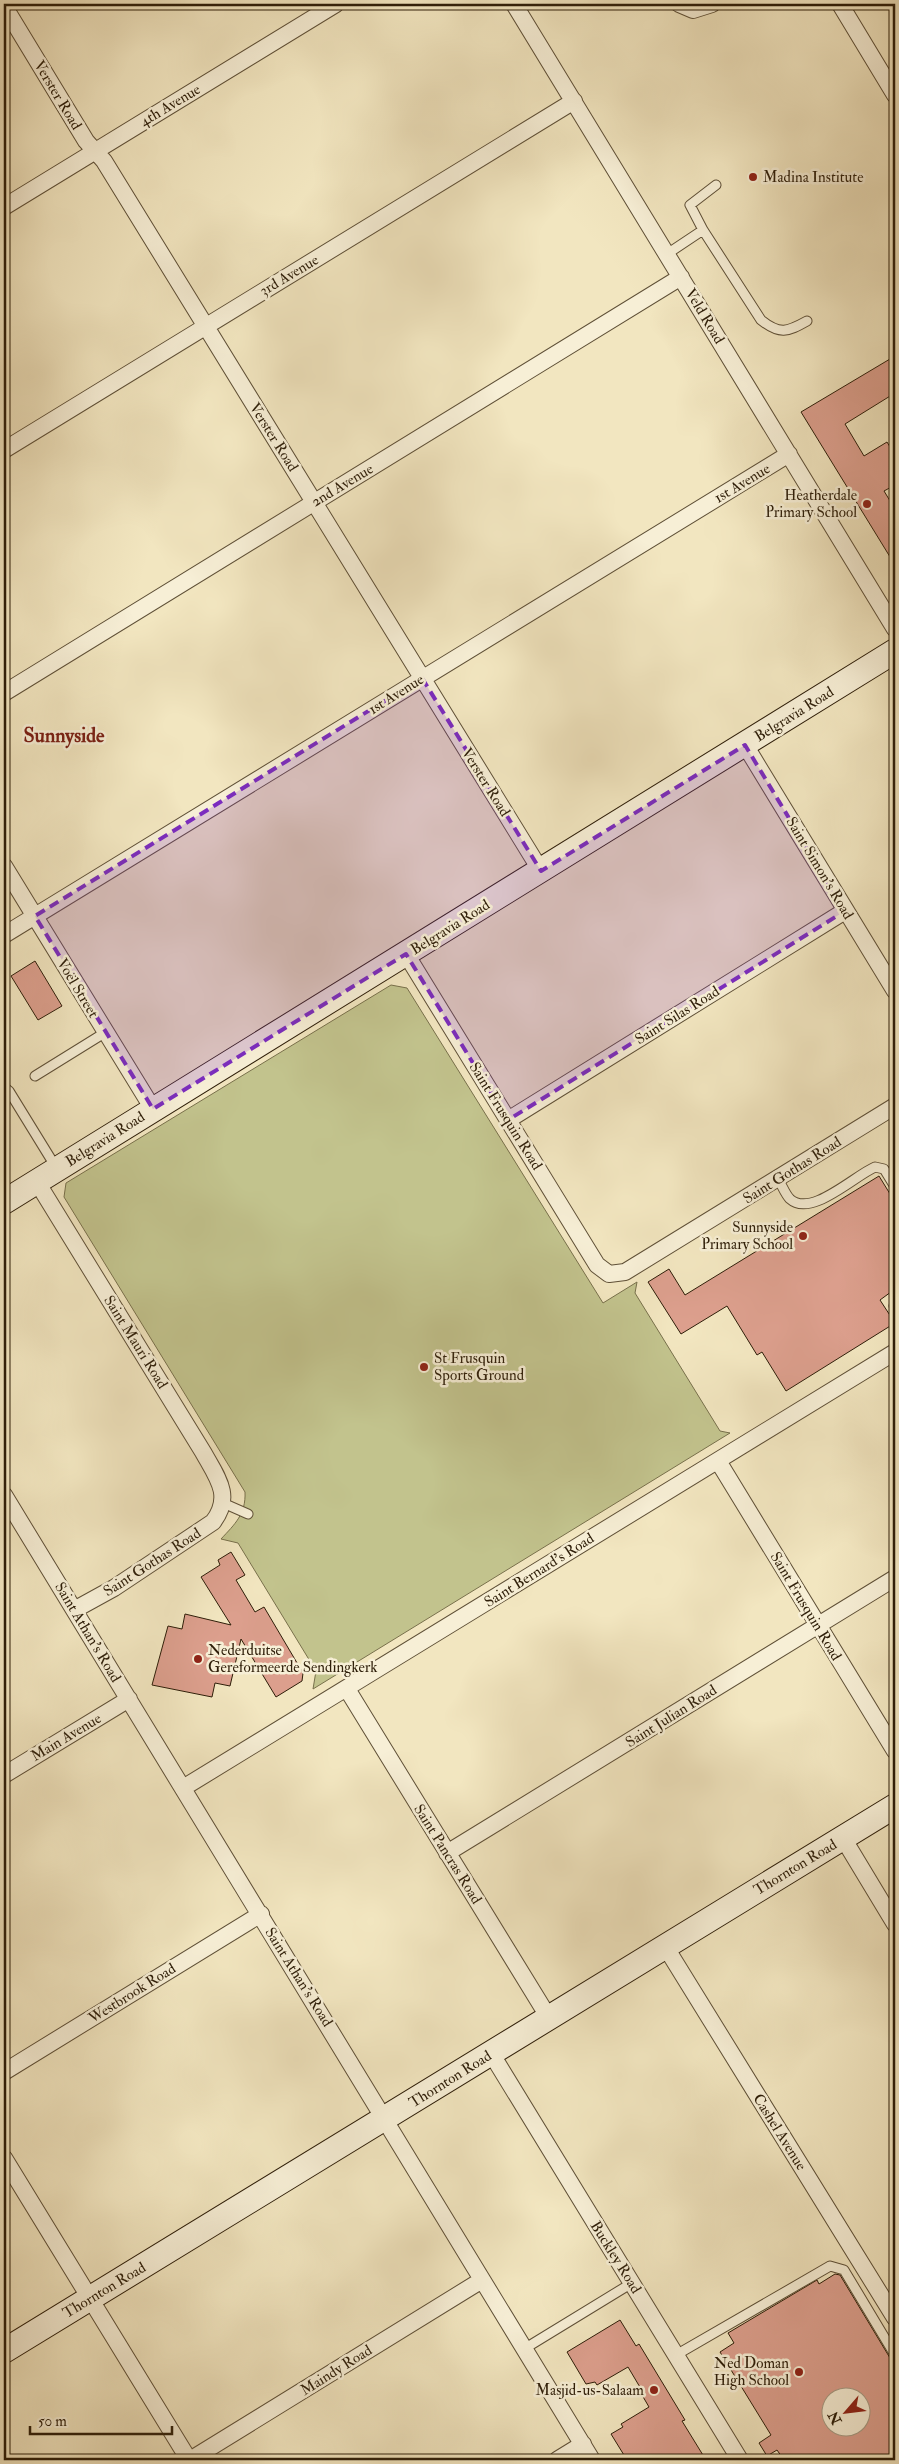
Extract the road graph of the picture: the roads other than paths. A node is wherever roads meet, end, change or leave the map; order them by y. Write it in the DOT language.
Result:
graph roads {
  1 [pos="336,4"];
  2 [pos="514,4"];
  3 [pos="679,4"];
  4 [pos="712,4"];
  5 [pos="840,4"];
  6 [pos="4,6"];
  7 [pos="895,95"];
  8 [pos="574,101"];
  9 [pos="95,151"];
  10 [pos="716,185"];
  11 [pos="4,207"];
  12 [pos="703,230"];
  13 [pos="667,254"];
  14 [pos="681,278"];
  15 [pos="807,321"];
  16 [pos="206,326"];
  17 [pos="4,450"];
  18 [pos="789,454"];
  19 [pos="314,502"];
  20 [pos="895,629"];
  21 [pos="895,651"];
  22 [pos="422,678"];
  23 [pos="4,693"];
  24 [pos="745,745"];
  25 [pos="4,866"];
  26 [pos="541,870"];
  27 [pos="845,910"];
  28 [pos="35,916"];
  29 [pos="4,935"];
  30 [pos="406,954"];
  31 [pos="895,991"];
  32 [pos="106,1032"];
  33 [pos="35,1076"];
  34 [pos="4,1087"];
  35 [pos="895,1106"];
  36 [pos="153,1109"];
  37 [pos="508,1120"];
  38 [pos="58,1169"];
  39 [pos="778,1179"];
  40 [pos="37,1182"];
  41 [pos="895,1186"];
  42 [pos="4,1202"];
  43 [pos="610,1274"];
  44 [pos="895,1352"];
  45 [pos="718,1461"];
  46 [pos="4,1495"];
  47 [pos="223,1505"];
  48 [pos="248,1514"];
  49 [pos="895,1578"];
  50 [pos="74,1610"];
  51 [pos="818,1626"];
  52 [pos="347,1689"];
  53 [pos="129,1699"];
  54 [pos="895,1751"];
  55 [pos="4,1775"];
  56 [pos="183,1788"];
  57 [pos="895,1806"];
  58 [pos="843,1838"];
  59 [pos="447,1853"];
  60 [pos="261,1914"];
  61 [pos="895,1924"];
  62 [pos="665,1946"];
  63 [pos="549,2018"];
  64 [pos="491,2053"];
  65 [pos="4,2072"];
  66 [pos="385,2120"];
  67 [pos="4,2158"];
  68 [pos="482,2280"];
  69 [pos="632,2283"];
  70 [pos="91,2298"];
  71 [pos="895,2318"];
  72 [pos="524,2348"];
  73 [pos="4,2352"];
  74 [pos="676,2355"];
  75 [pos="895,2355"];
  76 [pos="582,2444"];
  77 [pos="189,2460"];
  78 [pos="557,2460"];
  79 [pos="592,2460"];
  80 [pos="740,2460"];
  1 -- 9 [label="street, 4th Avenue"];
  2 -- 8 [label="street, Veld Road"];
  3 -- 4 [label="street"];
  5 -- 7 [label="street"];
  6 -- 9 [label="street, Verster Road"];
  8 -- 13 [label="street, Veld Road"];
  8 -- 16 [label="street, 3rd Avenue"];
  9 -- 11 [label="street, 4th Avenue"];
  9 -- 16 [label="street, Verster Road"];
  10 -- 12 [label="lane"];
  12 -- 13 [label="lane"];
  12 -- 15 [label="lane"];
  13 -- 14 [label="street, Veld Road"];
  14 -- 18 [label="street, Veld Road"];
  14 -- 19 [label="street, 2nd Avenue"];
  16 -- 17 [label="street, 3rd Avenue"];
  16 -- 19 [label="street, Verster Road"];
  18 -- 20 [label="street, Veld Road"];
  18 -- 22 [label="street, 1st Avenue"];
  19 -- 22 [label="street, Verster Road"];
  19 -- 23 [label="street, 2nd Avenue"];
  21 -- 24 [label="street, Belgravia Road"];
  22 -- 26 [label="street, Verster Road"];
  22 -- 28 [label="street, 1st Avenue"];
  24 -- 26 [label="street, Belgravia Road"];
  24 -- 27 [label="street, Saint Simon's Road"];
  25 -- 28 [label="street, Voël Street"];
  26 -- 30 [label="street, Belgravia Road"];
  27 -- 31 [label="street, Saint Simon's Road"];
  27 -- 37 [label="street, Saint Silas Road"];
  28 -- 29 [label="street, 1st Avenue"];
  28 -- 32 [label="street, Voël Street"];
  30 -- 36 [label="street, Belgravia Road"];
  30 -- 37 [label="street, Saint Frusquin Road"];
  32 -- 33 [label="lane"];
  32 -- 36 [label="street, Voël Street"];
  34 -- 38 [label="lane"];
  35 -- 39 [label="street, Saint Gothas Road"];
  36 -- 38 [label="street, Belgravia Road"];
  37 -- 43 [label="street, Saint Frusquin Road"];
  38 -- 40 [label="street, Belgravia Road"];
  39 -- 41 [label="lane"];
  39 -- 43 [label="street, Saint Gothas Road"];
  40 -- 42 [label="street, Belgravia Road"];
  40 -- 47 [label="street, Saint Mauri Road"];
  44 -- 45 [label="street, Saint Bernard's Road"];
  45 -- 51 [label="street, Saint Frusquin Road"];
  45 -- 52 [label="street, Saint Bernard's Road"];
  46 -- 50 [label="street, Saint Athan's Road"];
  47 -- 48 [label="lane"];
  47 -- 50 [label="street, Saint Gothas Road"];
  49 -- 51 [label="street, Saint Julian Road"];
  50 -- 53 [label="street, Saint Athan's Road"];
  51 -- 54 [label="street, Saint Frusquin Road"];
  51 -- 59 [label="street, Saint Julian Road"];
  52 -- 56 [label="street, Saint Bernard's Road"];
  52 -- 59 [label="street, Saint Pancras Road"];
  53 -- 55 [label="street, Main Avenue"];
  53 -- 56 [label="street, Saint Athan's Road"];
  56 -- 60 [label="street, Saint Athan's Road"];
  57 -- 58 [label="street, Thornton Road"];
  58 -- 61 [label="street"];
  58 -- 62 [label="street, Thornton Road"];
  59 -- 63 [label="street, Saint Pancras Road"];
  60 -- 65 [label="street, Westbrook Road"];
  60 -- 66 [label="street, Saint Athan's Road"];
  62 -- 63 [label="street, Thornton Road"];
  62 -- 71 [label="street, Cashel Avenue"];
  63 -- 64 [label="street, Thornton Road"];
  64 -- 66 [label="street, Thornton Road"];
  64 -- 69 [label="street, Buckley Road"];
  66 -- 68 [label="street, Saint Athan's Road"];
  66 -- 70 [label="street, Thornton Road"];
  67 -- 70 [label="street"];
  68 -- 72 [label="street, Saint Athan's Road"];
  68 -- 77 [label="street, Maindy Road"];
  69 -- 72 [label="lane"];
  69 -- 74 [label="street, Buckley Road"];
  70 -- 73 [label="street, Thornton Road"];
  70 -- 77 [label="street"];
  72 -- 76 [label="street, Saint Athan's Road"];
  74 -- 75 [label="lane"];
  74 -- 80 [label="street, Buckley Road"];
  76 -- 78 [label="street"];
  76 -- 79 [label="street, Saint Athan's Road"];
}
